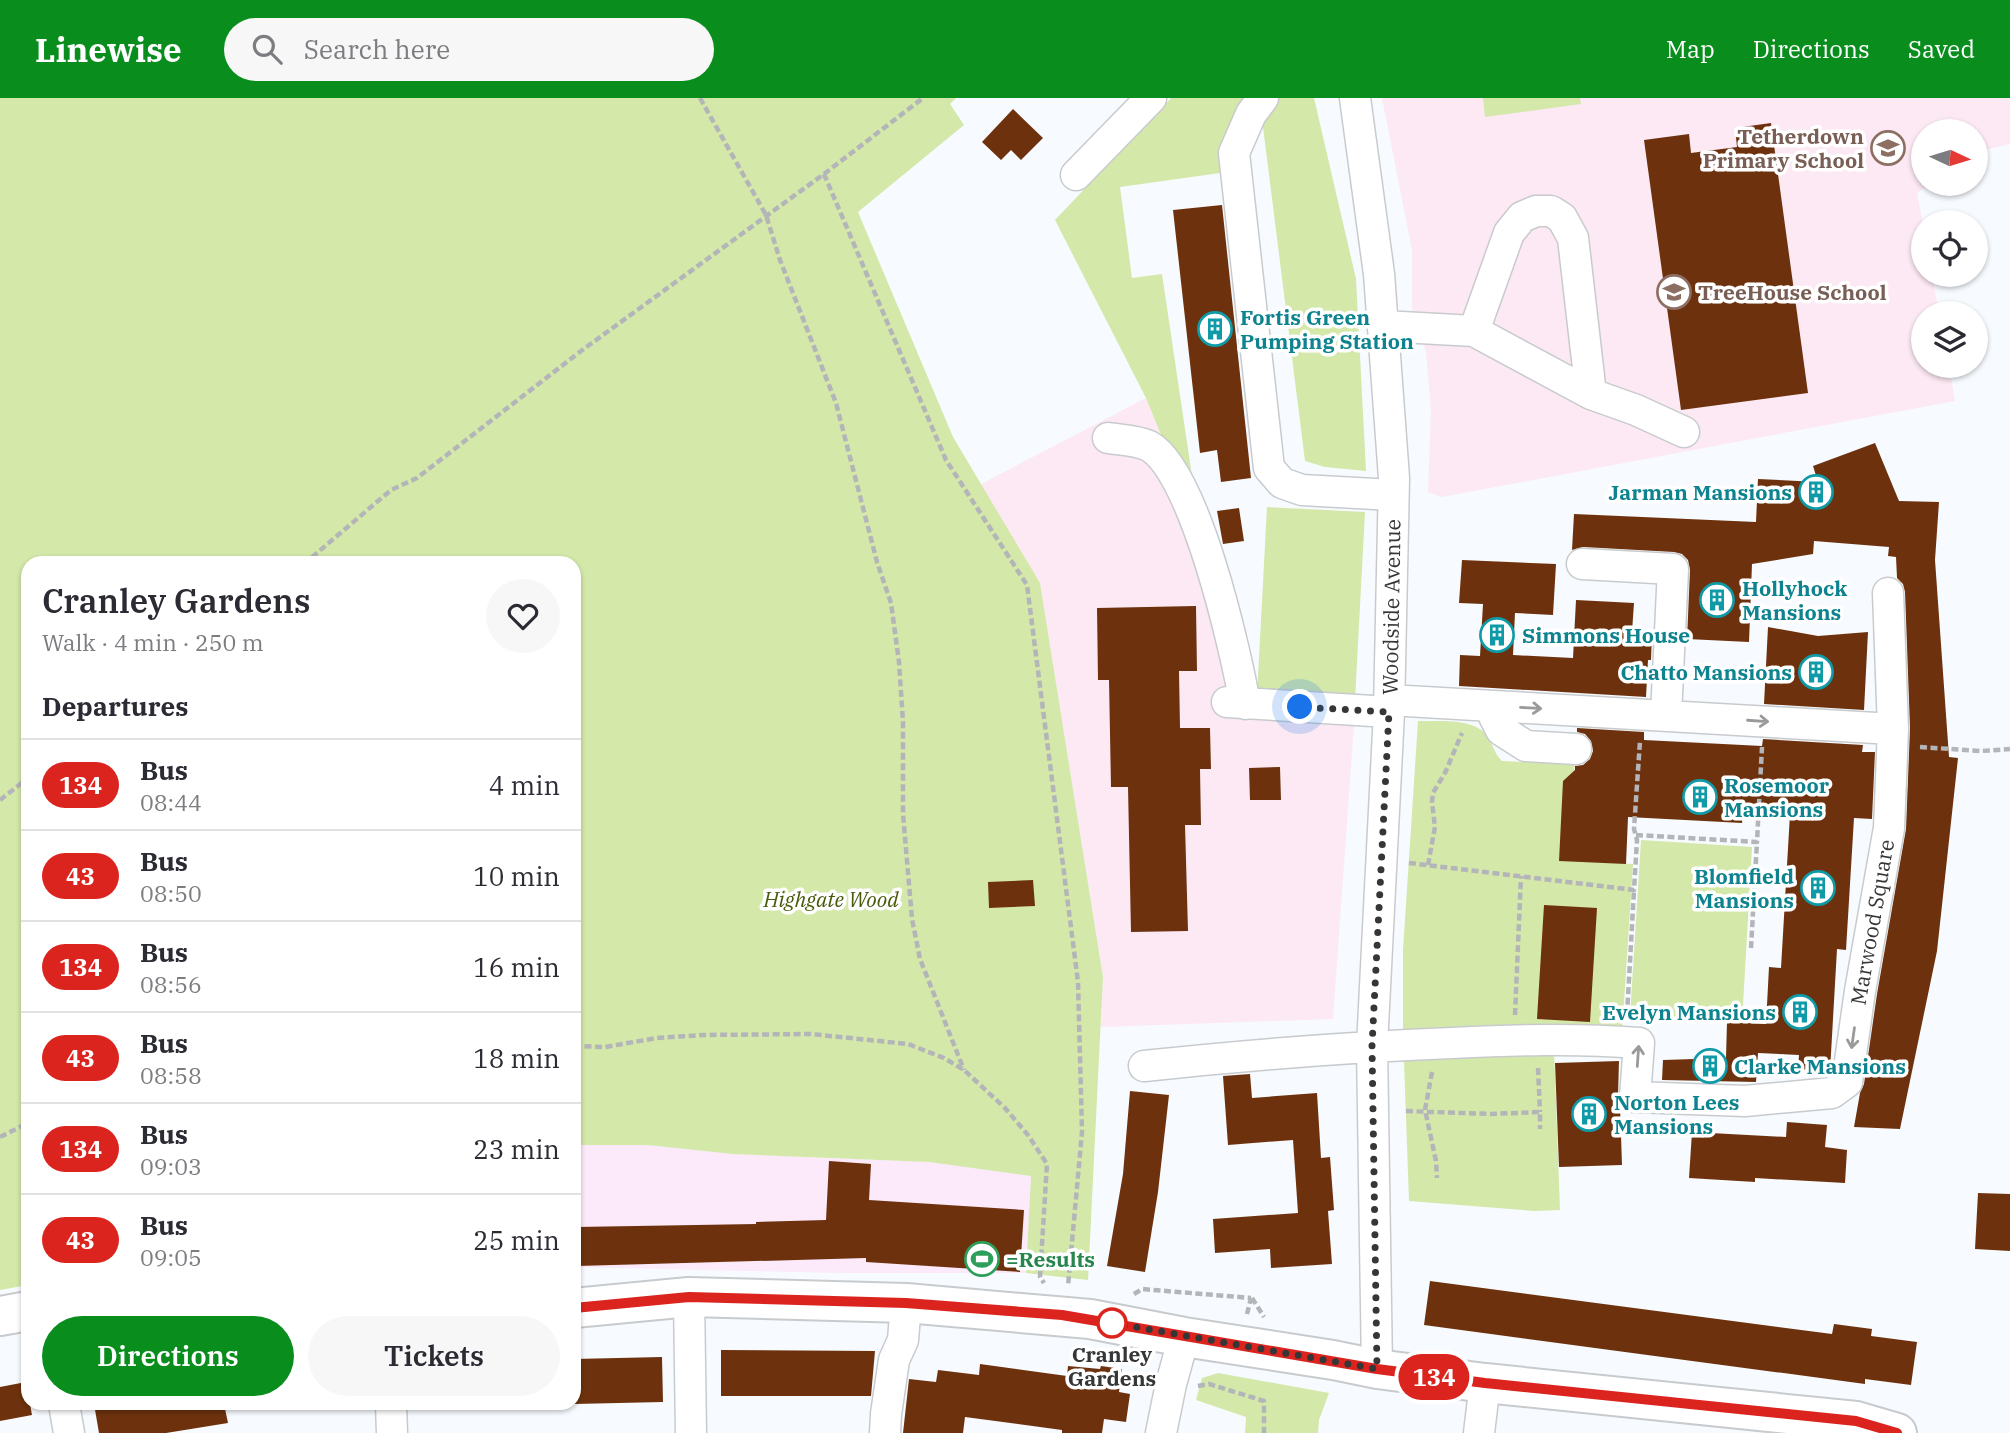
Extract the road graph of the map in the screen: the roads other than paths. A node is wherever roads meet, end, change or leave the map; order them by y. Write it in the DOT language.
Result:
graph roads {
  1 [pos="1151,98"];
  2 [pos="1263,98"];
  3 [pos="1354,98"];
  4 [pos="1076,174"];
  5 [pos="1383,326"];
  6 [pos="1474,331"];
  7 [pos="1591,394"];
  8 [pos="1684,432"];
  9 [pos="1108,438"];
  10 [pos="1393,495"];
  11 [pos="1582,564"];
  12 [pos="1888,593"];
  13 [pos="1477,705"];
  14 [pos="1389,706"];
  15 [pos="1654,714"];
  16 [pos="1894,738"];
  17 [pos="1576,749"];
  18 [pos="1372,1046"];
  19 [pos="1144,1066"];
  20 [pos="689,1297"];
  21 [pos="906,1303"];
  22 [pos="581,1307"];
  23 [pos="21,1312"];
  24 [pos="0,1316"];
  25 [pos="1184,1337"];
  26 [pos="1377,1369"];
  27 [pos="1485,1383"];
  28 [pos="65,1410"];
  29 [pos="391,1410"];
  30 [pos="69,1433"];
  31 [pos="392,1433"];
  32 [pos="691,1433"];
  33 [pos="886,1433"];
  34 [pos="1161,1433"];
  35 [pos="1479,1433"];
  36 [pos="1897,1433"];
  1 -- 4 [label="street"];
  2 -- 10 [label="street"];
  3 -- 5 [label="street, Woodside Avenue"];
  5 -- 6 [label="street"];
  5 -- 10 [label="street, Woodside Avenue"];
  6 -- 7 [label="street"];
  6 -- 7 [label="street"];
  7 -- 8 [label="street"];
  9 -- 14 [label="street"];
  10 -- 14 [label="street, Woodside Avenue"];
  11 -- 15 [label="street"];
  12 -- 16 [label="street"];
  13 -- 14 [label="street"];
  13 -- 15 [label="street, one-way"];
  13 -- 17 [label="street"];
  14 -- 18 [label="street, Woodside Avenue"];
  15 -- 16 [label="street, one-way"];
  16 -- 18 [label="street, Marwood Square, one-way"];
  18 -- 19 [label="street"];
  18 -- 26 [label="street, Woodside Avenue"];
  20 -- 21 [label="main road"];
  20 -- 22 [label="main road"];
  20 -- 32 [label="street"];
  21 -- 25 [label="main road"];
  21 -- 33 [label="street"];
  23 -- 24 [label="main road"];
  25 -- 26 [label="main road"];
  25 -- 34 [label="street"];
  26 -- 27 [label="main road"];
  27 -- 35 [label="street"];
  27 -- 36 [label="main road"];
  28 -- 30 [label="street"];
  29 -- 31 [label="street"];
}
